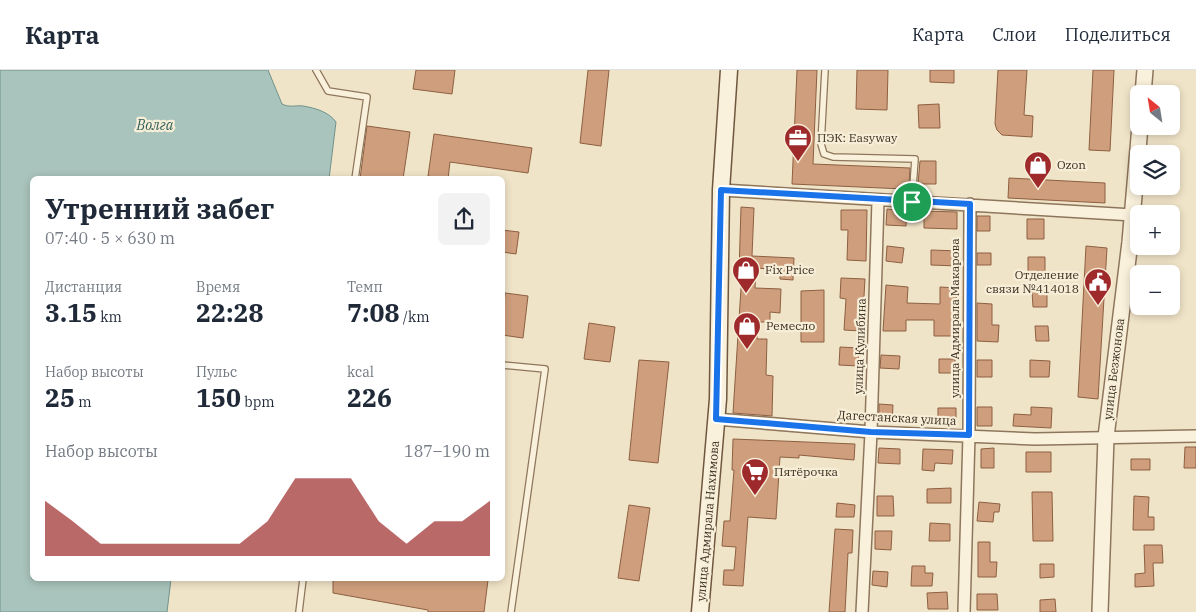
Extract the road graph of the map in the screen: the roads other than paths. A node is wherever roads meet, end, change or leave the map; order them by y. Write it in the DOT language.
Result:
graph roads {
  1 [pos="316,70"];
  2 [pos="729,70"];
  3 [pos="826,70"];
  4 [pos="1145,70"];
  5 [pos="1144,85"];
  6 [pos="1139,135"];
  7 [pos="355,176"];
  8 [pos="721,190"];
  9 [pos="878,200"];
  10 [pos="912,202"];
  11 [pos="970,204"];
  12 [pos="1134,205"];
  13 [pos="1130,215"];
  14 [pos="1130,240"];
  15 [pos="505,365"];
  16 [pos="716,419"];
  17 [pos="871,432"];
  18 [pos="969,435"];
  19 [pos="1196,436"];
  20 [pos="1106,437"];
  21 [pos="303,581"];
  22 [pos="299,612"];
  23 [pos="511,612"];
  24 [pos="700,612"];
  25 [pos="862,612"];
  26 [pos="964,612"];
  27 [pos="1100,612"];
  1 -- 7 [label="lane"];
  2 -- 8 [label="main road, улица Адмирала Нахимова"];
  3 -- 10 [label="lane"];
  4 -- 5 [label="street"];
  6 -- 12 [label="street, улица Безжонова"];
  8 -- 9 [label="street"];
  8 -- 16 [label="main road, улица Адмирала Нахимова"];
  9 -- 10 [label="street"];
  9 -- 17 [label="street, улица Кулибина"];
  10 -- 11 [label="street"];
  11 -- 13 [label="street"];
  11 -- 18 [label="street, улица Адмирала Макарова"];
  14 -- 20 [label="street, улица Безжонова"];
  15 -- 23 [label="lane"];
  16 -- 17 [label="street, Дагестанская улица"];
  16 -- 24 [label="main road, улица Адмирала Нахимова"];
  17 -- 18 [label="street, Дагестанская улица"];
  17 -- 25 [label="street, улица Кулибина"];
  18 -- 20 [label="street, Дагестанская улица"];
  18 -- 26 [label="street, улица Адмирала Макарова"];
  19 -- 20 [label="street, Дагестанская улица"];
  20 -- 27 [label="street, улица Безжонова"];
  21 -- 22 [label="lane"];
}
